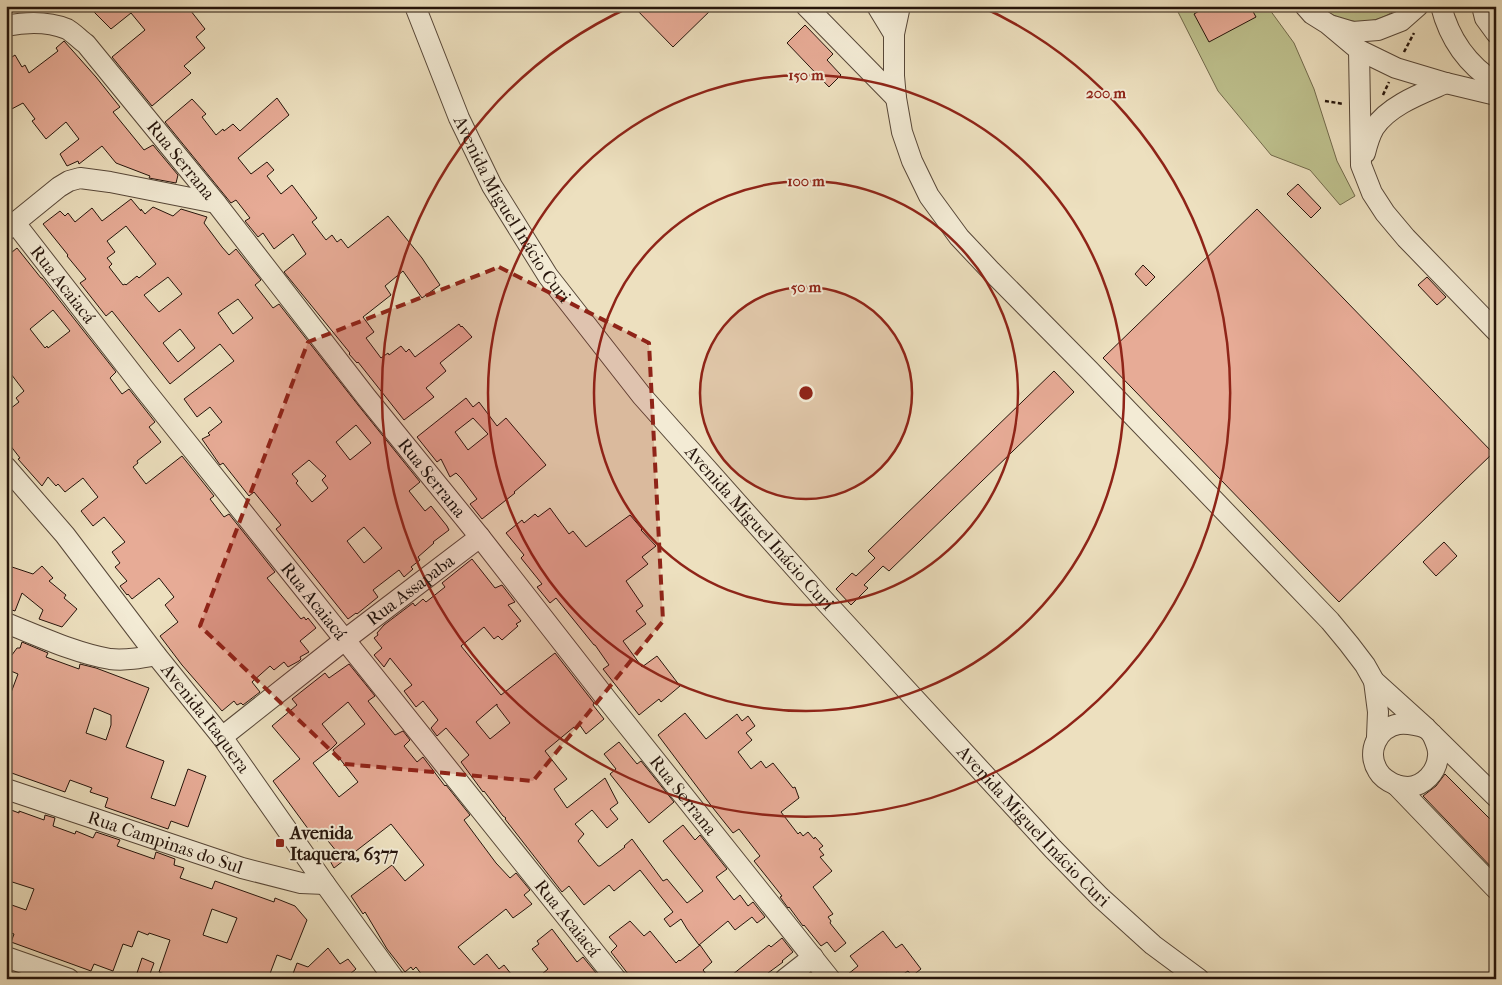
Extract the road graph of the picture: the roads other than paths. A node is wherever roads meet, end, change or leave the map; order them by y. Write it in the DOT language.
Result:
graph roads {
  1 [pos="415,6"];
  2 [pos="806,6"];
  3 [pos="877,6"];
  4 [pos="900,6"];
  5 [pos="1305,6"];
  6 [pos="1418,6"];
  7 [pos="1441,6"];
  8 [pos="1482,6"];
  9 [pos="1328,24"];
  10 [pos="6,26"];
  11 [pos="1496,33"];
  12 [pos="894,34"];
  13 [pos="1359,50"];
  14 [pos="1446,83"];
  15 [pos="1496,84"];
  16 [pos="1496,95"];
  17 [pos="896,98"];
  18 [pos="1361,165"];
  19 [pos="216,203"];
  20 [pos="11,226"];
  21 [pos="1496,331"];
  22 [pos="6,467"];
  23 [pos="480,537"];
  24 [pos="6,623"];
  25 [pos="346,639"];
  26 [pos="156,655"];
  27 [pos="1374,682"];
  28 [pos="1429,730"];
  29 [pos="1378,737"];
  30 [pos="222,738"];
  31 [pos="1396,786"];
  32 [pos="6,789"];
  33 [pos="1496,797"];
  34 [pos="325,884"];
  35 [pos="1496,889"];
  36 [pos="6,957"];
  37 [pos="813,957"];
  38 [pos="69,979"];
  39 [pos="394,979"];
  40 [pos="616,979"];
  41 [pos="785,979"];
  42 [pos="830,979"];
  43 [pos="1199,979"];
  1 -- 43 [label="street, Avenida Miguel Inácio Curi"];
  2 -- 17 [label="street"];
  3 -- 12 [label="street"];
  4 -- 12 [label="street"];
  5 -- 9 [label="street"];
  6 -- 9 [label="street"];
  7 -- 15 [label="street"];
  8 -- 11 [label="street"];
  9 -- 13 [label="street"];
  10 -- 19 [label="street, Rua Serrana"];
  12 -- 17 [label="street"];
  13 -- 14 [label="street"];
  13 -- 18 [label="street"];
  14 -- 16 [label="street"];
  14 -- 18 [label="street"];
  17 -- 27 [label="street"];
  18 -- 21 [label="street"];
  19 -- 20 [label="street"];
  19 -- 23 [label="street, Rua Serrana"];
  20 -- 25 [label="street, Rua Acaiacá"];
  22 -- 26 [label="street, Avenida Itaquera"];
  23 -- 25 [label="street, Rua Assapaba"];
  23 -- 37 [label="street, Rua Serrana"];
  24 -- 26 [label="street"];
  25 -- 30 [label="street, Rua Assapaba"];
  25 -- 40 [label="street, Rua Acaiacá"];
  26 -- 30 [label="street, Avenida Itaquera"];
  27 -- 28 [label="street"];
  27 -- 29 [label="street"];
  28 -- 29 [label="street"];
  28 -- 31 [label="street"];
  28 -- 33 [label="street"];
  29 -- 31 [label="street"];
  30 -- 34 [label="street, Avenida Itaquera"];
  31 -- 35 [label="street"];
  32 -- 34 [label="street, Rua Campinas do Sul"];
  34 -- 39 [label="street, Avenida Itaquera"];
  36 -- 38 [label="street"];
  37 -- 41 [label="street"];
  37 -- 42 [label="street, Rua Serrana"];
}
